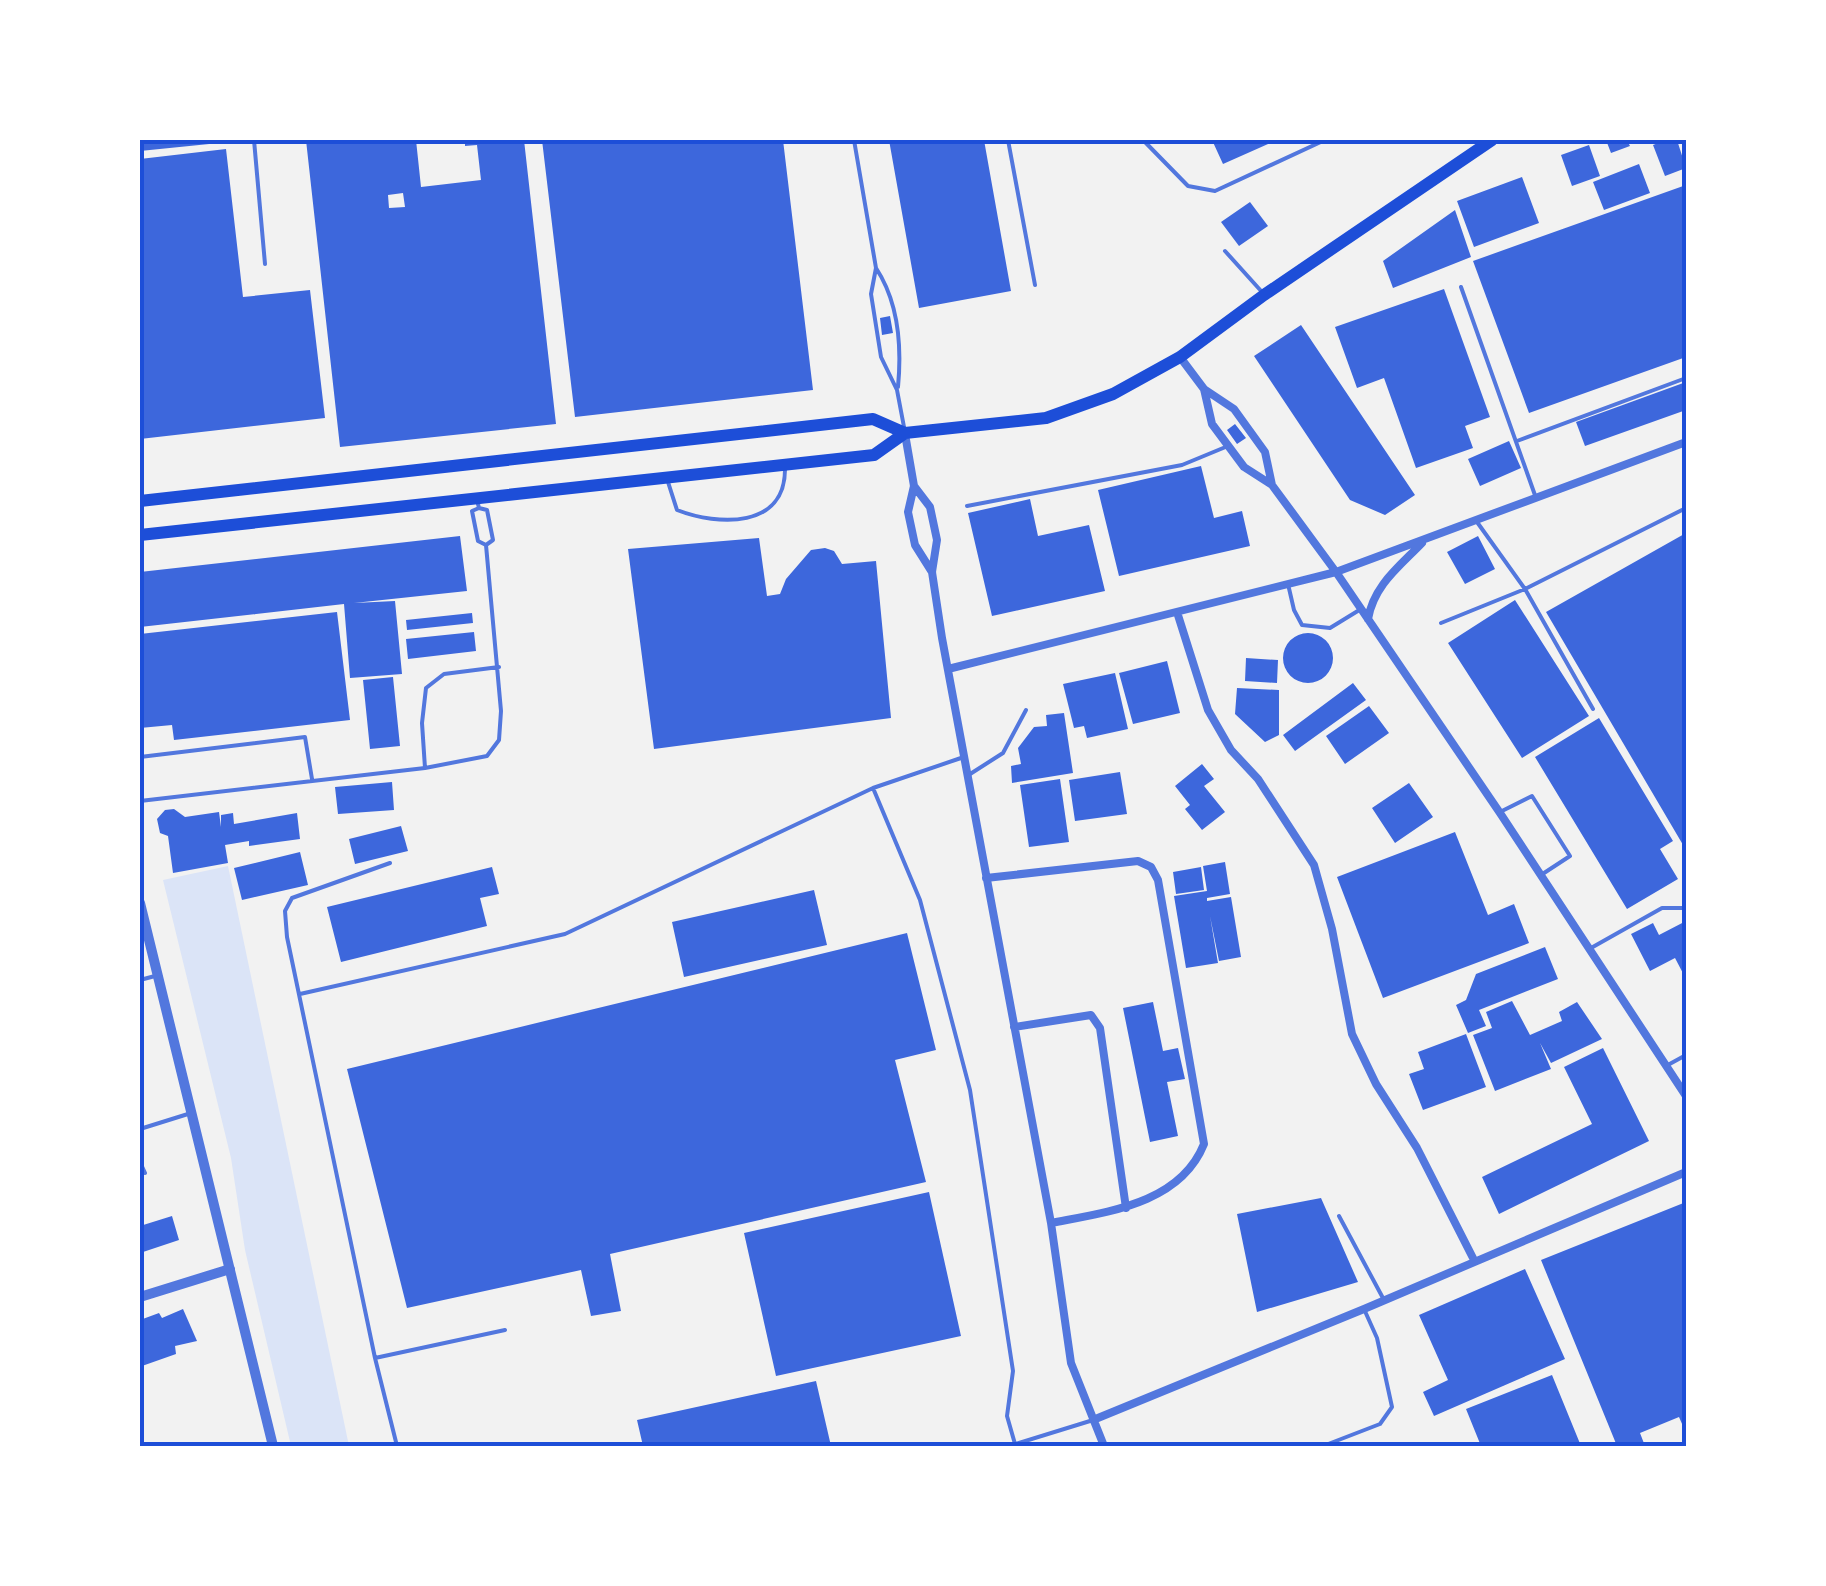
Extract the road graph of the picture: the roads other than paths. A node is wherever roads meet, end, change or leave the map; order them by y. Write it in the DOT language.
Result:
graph roads {
  1 [pos="254,140"];
  2 [pos="854,140"];
  3 [pos="1008,140"];
  4 [pos="1144,140"];
  5 [pos="1325,140"];
  6 [pos="1492,140"];
  7 [pos="1225,251"];
  8 [pos="264,264"];
  9 [pos="876,268"];
  10 [pos="1035,285"];
  11 [pos="1460,287"];
  12 [pos="1264,294"];
  13 [pos="1180,357"];
  14 [pos="1686,378"];
  15 [pos="1204,389"];
  16 [pos="897,390"];
  17 [pos="905,433"];
  18 [pos="1517,441"];
  19 [pos="1686,442"];
  20 [pos="1228,446"];
  21 [pos="785,465"];
  22 [pos="666,478"];
  23 [pos="1272,485"];
  24 [pos="914,486"];
  25 [pos="1536,498"];
  26 [pos="140,501"];
  27 [pos="478,504"];
  28 [pos="967,506"];
  29 [pos="1686,508"];
  30 [pos="1476,520"];
  31 [pos="140,535"];
  32 [pos="1426,539"];
  33 [pos="486,545"];
  34 [pos="932,572"];
  35 [pos="1336,572"];
  36 [pos="1288,584"];
  37 [pos="1525,588"];
  38 [pos="1361,610"];
  39 [pos="1176,612"];
  40 [pos="1368,619"];
  41 [pos="1441,623"];
  42 [pos="499,667"];
  43 [pos="948,669"];
  44 [pos="1593,709"];
  45 [pos="1026,710"];
  46 [pos="140,757"];
  47 [pos="964,757"];
  48 [pos="425,768"];
  49 [pos="968,776"];
  50 [pos="312,780"];
  51 [pos="873,788"];
  52 [pos="140,801"];
  53 [pos="1500,813"];
  54 [pos="390,863"];
  55 [pos="1541,875"];
  56 [pos="986,878"];
  57 [pos="140,903"];
  58 [pos="1686,908"];
  59 [pos="1589,948"];
  60 [pos="158,975"];
  61 [pos="140,980"];
  62 [pos="300,994"];
  63 [pos="1014,1026"];
  64 [pos="1686,1056"];
  65 [pos="1666,1066"];
  66 [pos="1686,1096"];
  67 [pos="191,1113"];
  68 [pos="140,1128"];
  69 [pos="140,1162"];
  70 [pos="1686,1172"];
  71 [pos="145,1173"];
  72 [pos="1126,1208"];
  73 [pos="1339,1216"];
  74 [pos="1051,1223"];
  75 [pos="1474,1260"];
  76 [pos="230,1269"];
  77 [pos="140,1297"];
  78 [pos="1384,1300"];
  79 [pos="1364,1310"];
  80 [pos="505,1330"];
  81 [pos="375,1358"];
  82 [pos="1093,1420"];
  83 [pos="1015,1444"];
  84 [pos="273,1446"];
  85 [pos="398,1446"];
  86 [pos="1008,1446"];
  87 [pos="1104,1446"];
  88 [pos="1323,1446"];
  1 -- 8 [label="lane"];
  2 -- 9 [label="lane"];
  3 -- 10 [label="lane"];
  4 -- 5 [label="lane"];
  6 -- 12 [label="main road"];
  7 -- 12 [label="lane"];
  9 -- 16 [label="lane"];
  9 -- 16 [label="lane"];
  11 -- 18 [label="lane"];
  12 -- 13 [label="main road"];
  13 -- 15 [label="street"];
  13 -- 17 [label="main road"];
  14 -- 18 [label="lane"];
  15 -- 20 [label="street"];
  15 -- 23 [label="street"];
  16 -- 17 [label="lane"];
  17 -- 21 [label="main road"];
  17 -- 24 [label="street"];
  17 -- 26 [label="main road"];
  18 -- 25 [label="lane"];
  19 -- 25 [label="street"];
  20 -- 23 [label="street"];
  20 -- 28 [label="lane"];
  21 -- 22 [label="main road"];
  21 -- 22 [label="lane"];
  22 -- 27 [label="main road"];
  23 -- 35 [label="street"];
  24 -- 34 [label="street"];
  24 -- 34 [label="street"];
  25 -- 30 [label="street"];
  27 -- 31 [label="main road"];
  27 -- 33 [label="lane"];
  27 -- 33 [label="lane"];
  29 -- 37 [label="lane"];
  30 -- 32 [label="street"];
  30 -- 37 [label="lane"];
  32 -- 35 [label="street"];
  32 -- 40 [label="street"];
  33 -- 42 [label="lane"];
  34 -- 43 [label="street"];
  35 -- 36 [label="street"];
  35 -- 38 [label="street"];
  36 -- 38 [label="lane"];
  36 -- 39 [label="street"];
  37 -- 41 [label="lane"];
  37 -- 44 [label="lane"];
  38 -- 40 [label="street"];
  39 -- 43 [label="street"];
  39 -- 75 [label="street"];
  40 -- 53 [label="street"];
  42 -- 48 [label="lane"];
  42 -- 48 [label="lane"];
  43 -- 47 [label="street"];
  45 -- 49 [label="lane"];
  46 -- 50 [label="lane"];
  47 -- 49 [label="street"];
  47 -- 51 [label="lane"];
  48 -- 50 [label="lane"];
  49 -- 56 [label="street"];
  50 -- 52 [label="lane"];
  51 -- 62 [label="lane"];
  51 -- 83 [label="lane"];
  53 -- 55 [label="street"];
  53 -- 55 [label="lane"];
  54 -- 62 [label="lane"];
  55 -- 59 [label="street"];
  56 -- 63 [label="street"];
  56 -- 72 [label="street"];
  57 -- 60 [label="street"];
  58 -- 59 [label="lane"];
  59 -- 65 [label="street"];
  60 -- 61 [label="lane"];
  60 -- 67 [label="street"];
  62 -- 81 [label="lane"];
  63 -- 72 [label="street"];
  63 -- 74 [label="street"];
  64 -- 65 [label="lane"];
  65 -- 66 [label="street"];
  67 -- 68 [label="lane"];
  67 -- 76 [label="street"];
  69 -- 71 [label="lane"];
  70 -- 75 [label="street"];
  72 -- 74 [label="street"];
  73 -- 78 [label="lane"];
  74 -- 82 [label="street"];
  75 -- 78 [label="street"];
  76 -- 77 [label="street"];
  76 -- 84 [label="street"];
  78 -- 79 [label="street"];
  79 -- 82 [label="street"];
  79 -- 88 [label="lane"];
  80 -- 81 [label="lane"];
  81 -- 85 [label="lane"];
  82 -- 83 [label="lane"];
  82 -- 87 [label="street"];
  83 -- 86 [label="lane"];
}
